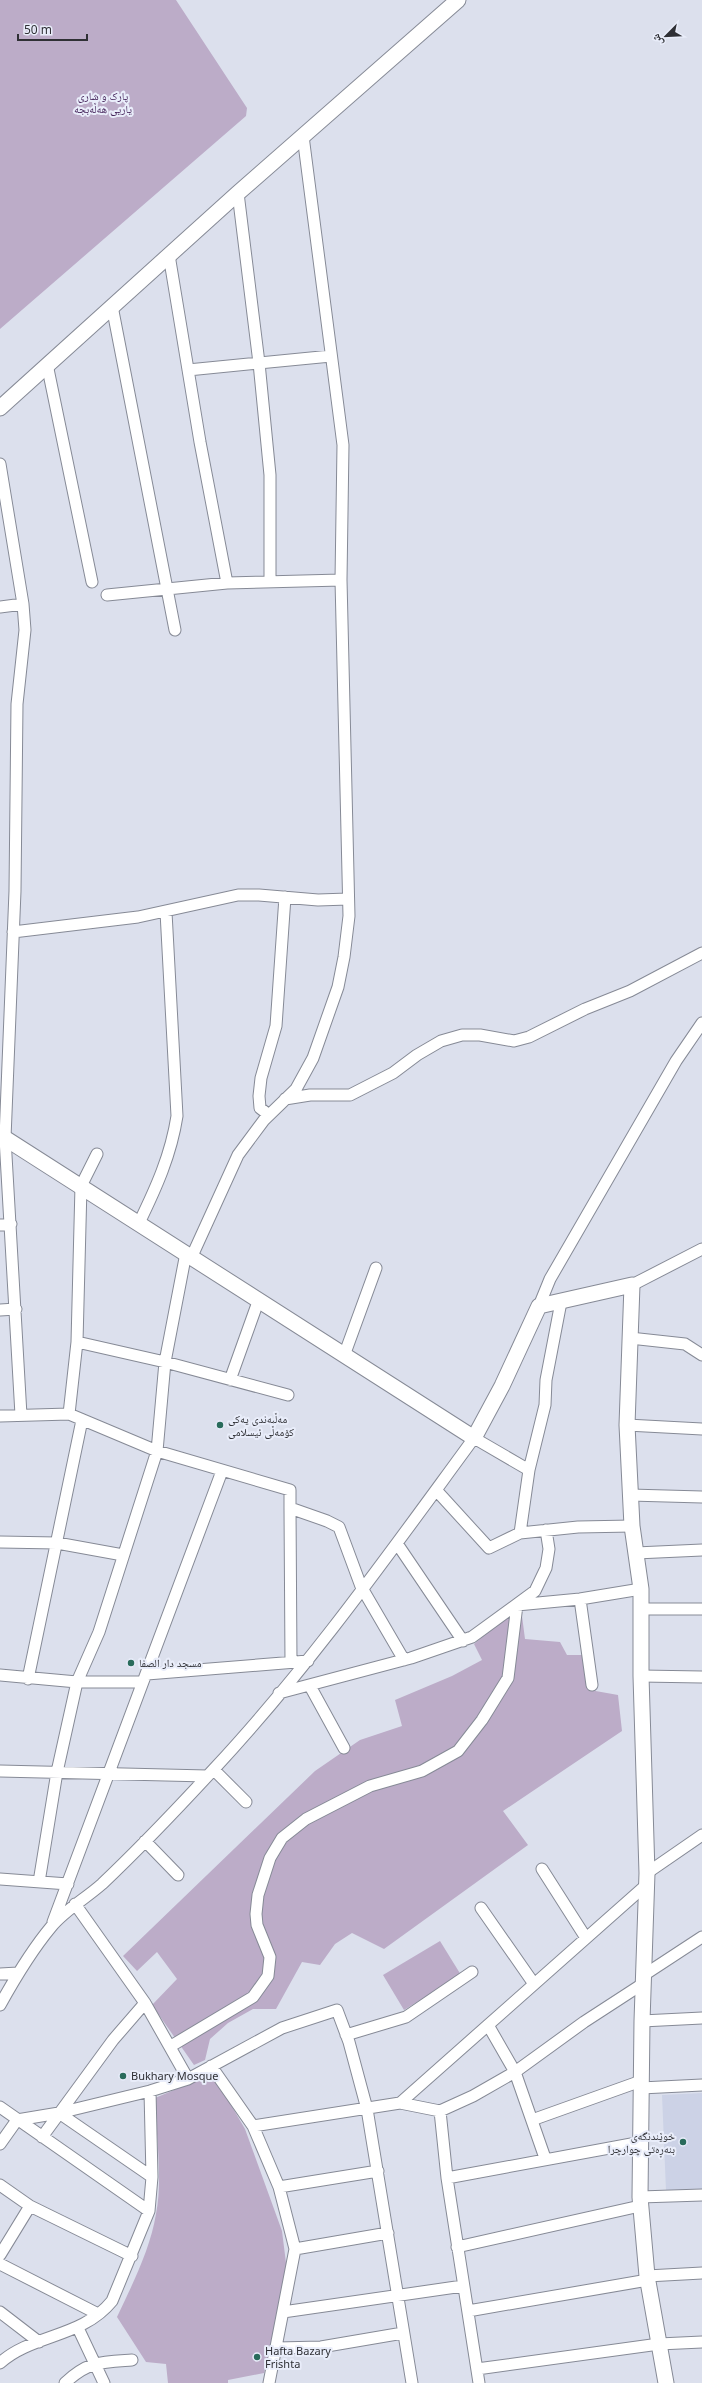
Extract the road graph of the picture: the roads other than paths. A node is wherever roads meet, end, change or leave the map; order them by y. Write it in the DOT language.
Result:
graph roads {
  1 [pos="458,0"];
  2 [pos="303,136"];
  3 [pos="238,193"];
  4 [pos="169,255"];
  5 [pos="112,306"];
  6 [pos="331,356"];
  7 [pos="259,363"];
  8 [pos="47,364"];
  9 [pos="188,370"];
  10 [pos="0,408"];
  11 [pos="0,464"];
  12 [pos="341,580"];
  13 [pos="92,582"];
  14 [pos="270,582"];
  15 [pos="227,583"];
  16 [pos="167,587"];
  17 [pos="107,595"];
  18 [pos="23,604"];
  19 [pos="0,607"];
  20 [pos="175,630"];
  21 [pos="285,897"];
  22 [pos="348,899"];
  23 [pos="166,912"];
  24 [pos="13,932"];
  25 [pos="702,953"];
  26 [pos="702,1023"];
  27 [pos="285,1099"];
  28 [pos="270,1115"];
  29 [pos="2,1137"];
  30 [pos="96,1154"];
  31 [pos="81,1186"];
  32 [pos="139,1223"];
  33 [pos="5,1224"];
  34 [pos="702,1248"];
  35 [pos="189,1255"];
  36 [pos="376,1268"];
  37 [pos="632,1285"];
  38 [pos="259,1299"];
  39 [pos="561,1302"];
  40 [pos="539,1306"];
  41 [pos="16,1309"];
  42 [pos="0,1310"];
  43 [pos="630,1338"];
  44 [pos="77,1342"];
  45 [pos="345,1353"];
  46 [pos="702,1355"];
  47 [pos="166,1362"];
  48 [pos="230,1380"];
  49 [pos="288,1395"];
  50 [pos="69,1414"];
  51 [pos="21,1415"];
  52 [pos="0,1416"];
  53 [pos="82,1420"];
  54 [pos="627,1425"];
  55 [pos="702,1429"];
  56 [pos="474,1438"];
  57 [pos="157,1451"];
  58 [pos="529,1470"];
  59 [pos="222,1471"];
  60 [pos="436,1490"];
  61 [pos="630,1495"];
  62 [pos="702,1497"];
  63 [pos="290,1508"];
  64 [pos="632,1526"];
  65 [pos="546,1530"];
  66 [pos="520,1532"];
  67 [pos="0,1542"];
  68 [pos="57,1543"];
  69 [pos="398,1545"];
  70 [pos="702,1550"];
  71 [pos="636,1553"];
  72 [pos="123,1555"];
  73 [pos="362,1589"];
  74 [pos="641,1589"];
  75 [pos="580,1600"];
  76 [pos="517,1605"];
  77 [pos="641,1609"];
  78 [pos="702,1609"];
  79 [pos="463,1641"];
  80 [pos="404,1660"];
  81 [pos="308,1661"];
  82 [pos="291,1662"];
  83 [pos="0,1675"];
  84 [pos="641,1676"];
  85 [pos="702,1677"];
  86 [pos="145,1678"];
  87 [pos="28,1679"];
  88 [pos="77,1682"];
  89 [pos="592,1685"];
  90 [pos="310,1686"];
  91 [pos="279,1693"];
  92 [pos="344,1748"];
  93 [pos="0,1771"];
  94 [pos="58,1772"];
  95 [pos="110,1773"];
  96 [pos="210,1773"];
  97 [pos="246,1802"];
  98 [pos="702,1835"];
  99 [pos="145,1841"];
  100 [pos="542,1869"];
  101 [pos="178,1875"];
  102 [pos="0,1879"];
  103 [pos="646,1880"];
  104 [pos="40,1882"];
  105 [pos="68,1884"];
  106 [pos="75,1904"];
  107 [pos="481,1908"];
  108 [pos="51,1926"];
  109 [pos="586,1938"];
  110 [pos="702,1938"];
  111 [pos="472,1972"];
  112 [pos="18,1973"];
  113 [pos="0,1974"];
  114 [pos="644,1979"];
  115 [pos="534,1984"];
  116 [pos="145,2003"];
  117 [pos="0,2005"];
  118 [pos="702,2018"];
  119 [pos="642,2021"];
  120 [pos="488,2025"];
  121 [pos="346,2035"];
  122 [pos="171,2046"];
  123 [pos="211,2066"];
  124 [pos="515,2072"];
  125 [pos="188,2079"];
  126 [pos="641,2085"];
  127 [pos="702,2085"];
  128 [pos="150,2091"];
  129 [pos="400,2104"];
  130 [pos="0,2107"];
  131 [pos="367,2109"];
  132 [pos="440,2111"];
  133 [pos="59,2113"];
  134 [pos="17,2120"];
  135 [pos="532,2120"];
  136 [pos="253,2126"];
  137 [pos="42,2138"];
  138 [pos="642,2142"];
  139 [pos="0,2144"];
  140 [pos="545,2158"];
  141 [pos="378,2171"];
  142 [pos="152,2177"];
  143 [pos="447,2178"];
  144 [pos="0,2184"];
  145 [pos="279,2187"];
  146 [pos="702,2196"];
  147 [pos="640,2202"];
  148 [pos="30,2206"];
  149 [pos="148,2211"];
  150 [pos="388,2233"];
  151 [pos="457,2247"];
  152 [pos="295,2249"];
  153 [pos="0,2255"];
  154 [pos="132,2256"];
  155 [pos="0,2264"];
  156 [pos="702,2273"];
  157 [pos="648,2278"];
  158 [pos="463,2286"];
  159 [pos="397,2297"];
  160 [pos="468,2311"];
  161 [pos="0,2312"];
  162 [pos="284,2312"];
  163 [pos="98,2314"];
  164 [pos="78,2328"];
  165 [pos="403,2333"];
  166 [pos="39,2342"];
  167 [pos="702,2342"];
  168 [pos="659,2344"];
  169 [pos="277,2348"];
  170 [pos="132,2360"];
  171 [pos="0,2364"];
  172 [pos="95,2365"];
  173 [pos="477,2369"];
  174 [pos="65,2383"];
  175 [pos="104,2383"];
  176 [pos="269,2383"];
  177 [pos="412,2383"];
  178 [pos="477,2383"];
  179 [pos="666,2383"];
  1 -- 2 [label="street"];
  2 -- 3 [label="street"];
  2 -- 6 [label="street"];
  3 -- 4 [label="street"];
  3 -- 7 [label="street"];
  4 -- 5 [label="street"];
  4 -- 9 [label="street"];
  5 -- 8 [label="street"];
  5 -- 16 [label="street"];
  6 -- 7 [label="street"];
  6 -- 12 [label="street"];
  7 -- 9 [label="street"];
  7 -- 14 [label="street"];
  8 -- 10 [label="street"];
  8 -- 13 [label="street"];
  9 -- 15 [label="street"];
  11 -- 18 [label="street"];
  12 -- 14 [label="street"];
  12 -- 22 [label="street"];
  14 -- 15 [label="street"];
  15 -- 16 [label="street"];
  16 -- 17 [label="street"];
  16 -- 20 [label="street"];
  18 -- 19 [label="street"];
  18 -- 24 [label="street"];
  21 -- 22 [label="street"];
  21 -- 23 [label="street"];
  21 -- 28 [label="street"];
  22 -- 27 [label="street"];
  23 -- 24 [label="street"];
  23 -- 32 [label="street"];
  24 -- 29 [label="street"];
  25 -- 27 [label="street"];
  26 -- 40 [label="street"];
  27 -- 28 [label="street"];
  28 -- 35 [label="street"];
  29 -- 31 [label="street"];
  29 -- 33 [label="street"];
  30 -- 31 [label="street"];
  31 -- 32 [label="street"];
  31 -- 44 [label="street"];
  32 -- 35 [label="street"];
  33 -- 41 [label="street"];
  34 -- 37 [label="street"];
  35 -- 38 [label="street"];
  35 -- 47 [label="street"];
  36 -- 45 [label="street"];
  37 -- 39 [label="street"];
  37 -- 43 [label="street"];
  38 -- 45 [label="street"];
  38 -- 48 [label="street"];
  39 -- 40 [label="street"];
  39 -- 58 [label="street"];
  40 -- 56 [label="street"];
  41 -- 42 [label="street"];
  41 -- 51 [label="street"];
  43 -- 46 [label="street"];
  43 -- 54 [label="street"];
  44 -- 47 [label="street"];
  44 -- 50 [label="street"];
  45 -- 56 [label="street"];
  47 -- 48 [label="street"];
  47 -- 57 [label="street"];
  48 -- 49 [label="street"];
  50 -- 51 [label="street"];
  50 -- 53 [label="street"];
  51 -- 52 [label="street"];
  53 -- 57 [label="street"];
  53 -- 68 [label="street"];
  54 -- 55 [label="street"];
  54 -- 61 [label="street"];
  56 -- 58 [label="street"];
  56 -- 60 [label="street"];
  57 -- 59 [label="street"];
  57 -- 72 [label="street"];
  58 -- 66 [label="street"];
  59 -- 63 [label="street"];
  59 -- 86 [label="street"];
  60 -- 66 [label="street"];
  60 -- 69 [label="street"];
  61 -- 62 [label="street"];
  61 -- 64 [label="street"];
  63 -- 73 [label="street"];
  63 -- 82 [label="street"];
  64 -- 65 [label="street"];
  64 -- 71 [label="street"];
  65 -- 66 [label="street"];
  65 -- 76 [label="street"];
  67 -- 68 [label="street"];
  68 -- 72 [label="street"];
  68 -- 87 [label="street"];
  69 -- 73 [label="street"];
  69 -- 79 [label="street"];
  70 -- 71 [label="street"];
  71 -- 74 [label="street"];
  72 -- 88 [label="street"];
  73 -- 80 [label="street"];
  73 -- 81 [label="street"];
  74 -- 75 [label="street"];
  74 -- 77 [label="street"];
  75 -- 76 [label="street"];
  75 -- 89 [label="street"];
  76 -- 79 [label="street"];
  76 -- 122 [label="street"];
  77 -- 78 [label="street"];
  77 -- 84 [label="street"];
  79 -- 80 [label="street"];
  80 -- 90 [label="street"];
  81 -- 82 [label="street"];
  81 -- 91 [label="street"];
  82 -- 86 [label="street"];
  83 -- 87 [label="street"];
  84 -- 85 [label="street"];
  84 -- 103 [label="street"];
  86 -- 88 [label="street"];
  86 -- 95 [label="street"];
  87 -- 88 [label="street"];
  88 -- 94 [label="street"];
  90 -- 91 [label="street"];
  90 -- 92 [label="street"];
  91 -- 96 [label="street"];
  93 -- 94 [label="street"];
  94 -- 95 [label="street"];
  94 -- 104 [label="street"];
  95 -- 96 [label="street"];
  95 -- 105 [label="street"];
  96 -- 97 [label="street"];
  96 -- 99 [label="street"];
  98 -- 103 [label="street"];
  99 -- 101 [label="street"];
  99 -- 106 [label="street"];
  100 -- 109 [label="street"];
  102 -- 104 [label="street"];
  103 -- 109 [label="street"];
  103 -- 114 [label="street"];
  104 -- 105 [label="street"];
  105 -- 108 [label="street"];
  106 -- 108 [label="street"];
  106 -- 116 [label="street"];
  107 -- 115 [label="street"];
  108 -- 112 [label="street"];
  109 -- 115 [label="street"];
  110 -- 114 [label="street"];
  111 -- 121 [label="street"];
  112 -- 113 [label="street"];
  112 -- 117 [label="street"];
  114 -- 119 [label="street"];
  114 -- 124 [label="street"];
  115 -- 120 [label="street"];
  116 -- 122 [label="street"];
  116 -- 133 [label="street"];
  118 -- 119 [label="street"];
  119 -- 126 [label="street"];
  120 -- 124 [label="street"];
  120 -- 129 [label="street"];
  121 -- 123 [label="street"];
  121 -- 131 [label="street"];
  122 -- 125 [label="street"];
  123 -- 125 [label="street"];
  123 -- 136 [label="street"];
  124 -- 132 [label="street"];
  124 -- 135 [label="street"];
  125 -- 128 [label="street"];
  126 -- 127 [label="street"];
  126 -- 135 [label="street"];
  126 -- 138 [label="street"];
  128 -- 133 [label="street"];
  128 -- 142 [label="street"];
  129 -- 131 [label="street"];
  129 -- 132 [label="street"];
  130 -- 134 [label="street"];
  131 -- 136 [label="street"];
  131 -- 141 [label="street"];
  132 -- 143 [label="street"];
  133 -- 134 [label="street"];
  133 -- 137 [label="street"];
  133 -- 142 [label="street"];
  134 -- 137 [label="street"];
  134 -- 139 [label="street"];
  135 -- 140 [label="street"];
  136 -- 145 [label="street"];
  137 -- 149 [label="street"];
  138 -- 140 [label="street"];
  138 -- 147 [label="street"];
  140 -- 143 [label="street"];
  141 -- 145 [label="street"];
  141 -- 150 [label="street"];
  142 -- 149 [label="street"];
  143 -- 151 [label="street"];
  144 -- 148 [label="street"];
  145 -- 152 [label="street"];
  146 -- 147 [label="street"];
  147 -- 151 [label="street"];
  147 -- 157 [label="street"];
  148 -- 153 [label="street"];
  148 -- 154 [label="street"];
  149 -- 154 [label="street"];
  150 -- 152 [label="street"];
  150 -- 159 [label="street"];
  151 -- 158 [label="street"];
  152 -- 162 [label="street"];
  154 -- 163 [label="street"];
  155 -- 163 [label="street"];
  156 -- 157 [label="street"];
  157 -- 160 [label="street"];
  157 -- 168 [label="street"];
  158 -- 159 [label="street"];
  158 -- 160 [label="street"];
  159 -- 162 [label="street"];
  159 -- 165 [label="street"];
  160 -- 173 [label="street"];
  161 -- 166 [label="street"];
  162 -- 169 [label="street"];
  163 -- 164 [label="street"];
  164 -- 166 [label="street"];
  164 -- 172 [label="street"];
  165 -- 169 [label="street"];
  165 -- 177 [label="street"];
  166 -- 171 [label="street"];
  167 -- 168 [label="street"];
  168 -- 173 [label="street"];
  168 -- 179 [label="street"];
  169 -- 176 [label="street"];
  170 -- 172 [label="street"];
  172 -- 174 [label="street"];
  172 -- 175 [label="street"];
  173 -- 178 [label="street"];
}
